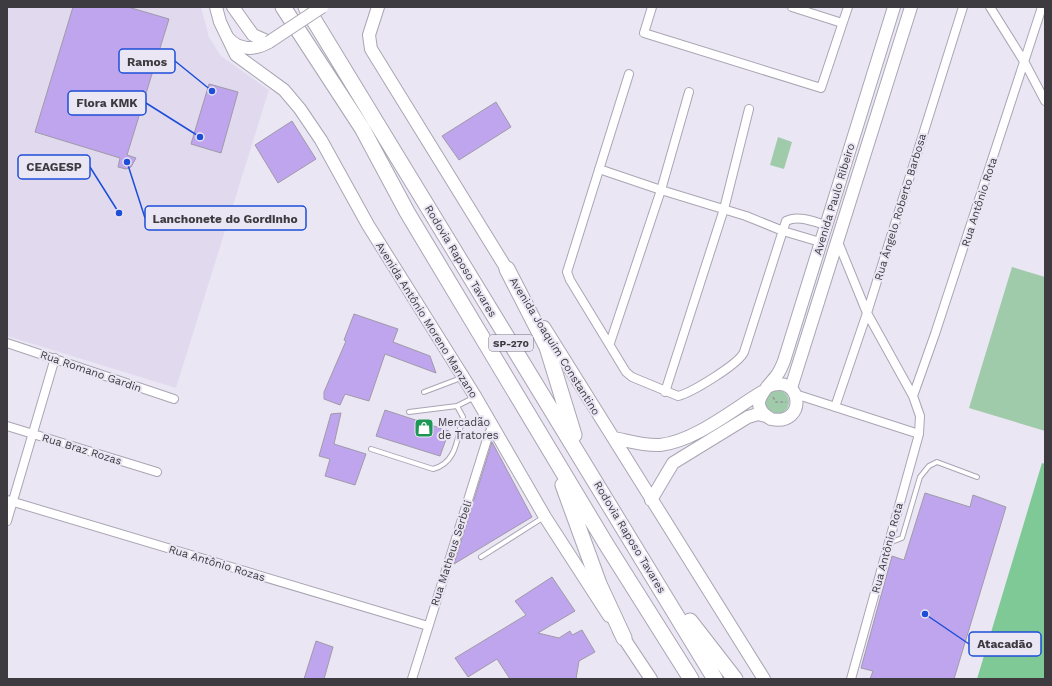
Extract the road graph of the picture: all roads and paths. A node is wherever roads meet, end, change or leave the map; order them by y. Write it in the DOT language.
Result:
graph roads {
  1 [pos="216,7"];
  2 [pos="233,7"];
  3 [pos="283,7"];
  4 [pos="306,7"];
  5 [pos="322,7"];
  6 [pos="378,7"];
  7 [pos="652,7"];
  8 [pos="792,7"];
  9 [pos="848,7"];
  10 [pos="894,7"];
  11 [pos="911,7"];
  12 [pos="963,7"];
  13 [pos="990,7"];
  14 [pos="1042,7"];
  15 [pos="842,22"];
  16 [pos="228,37"];
  17 [pos="269,42"];
  18 [pos="1025,63"];
  19 [pos="629,74"];
  20 [pos="689,92"];
  21 [pos="1045,101"];
  22 [pos="749,109"];
  23 [pos="599,169"];
  24 [pos="661,190"];
  25 [pos="724,209"];
  26 [pos="825,225"];
  27 [pos="783,231"];
  28 [pos="820,242"];
  29 [pos="838,242"];
  30 [pos="507,269"];
  31 [pos="867,313"];
  32 [pos="7,343"];
  33 [pos="610,344"];
  34 [pos="55,358"];
  35 [pos="463,377"];
  36 [pos="506,378"];
  37 [pos="764,389"];
  38 [pos="424,392"];
  39 [pos="665,392"];
  40 [pos="794,395"];
  41 [pos="475,396"];
  42 [pos="913,396"];
  43 [pos="174,399"];
  44 [pos="457,406"];
  45 [pos="835,407"];
  46 [pos="409,412"];
  47 [pos="766,416"];
  48 [pos="7,426"];
  49 [pos="494,428"];
  50 [pos="32,434"];
  51 [pos="919,434"];
  52 [pos="614,438"];
  53 [pos="371,448"];
  54 [pos="579,454"];
  55 [pos="157,472"];
  56 [pos="977,477"];
  57 [pos="651,500"];
  58 [pos="10,501"];
  59 [pos="544,517"];
  60 [pos="7,521"];
  61 [pos="888,543"];
  62 [pos="481,557"];
  63 [pos="650,569"];
  64 [pos="428,626"];
  65 [pos="624,638"];
  66 [pos="647,678"];
  67 [pos="412,679"];
  68 [pos="691,679"];
  69 [pos="715,679"];
  70 [pos="735,679"];
  71 [pos="764,679"];
  72 [pos="851,679"];
  1 -- 16 [label="street, Avenida Antônio Moreno Manzano"];
  2 -- 17 [label="street"];
  3 -- 36 [label="highway, Rodovia Raposo Tavares / SP-270"];
  4 -- 54 [label="highway, Rodovia Raposo Tavares / SP-270"];
  5 -- 17 [label="street, bridge"];
  6 -- 30 [label="street, Avenida Joaquim Constantino"];
  7 -- 15 [label="street"];
  8 -- 15 [label="street"];
  9 -- 15 [label="street"];
  10 -- 26 [label="street, Avenida Paulo Ribeiro"];
  11 -- 29 [label="street"];
  12 -- 31 [label="street, Rua Ângelo Roberto Barbosa"];
  13 -- 18 [label="street"];
  14 -- 18 [label="street, Rua Antônio Rota"];
  16 -- 17 [label="street"];
  16 -- 35 [label="street, Avenida Antônio Moreno Manzano"];
  18 -- 21 [label="street"];
  18 -- 42 [label="street, Rua Antônio Rota"];
  19 -- 23 [label="street"];
  20 -- 24 [label="street"];
  22 -- 25 [label="street"];
  23 -- 24 [label="street"];
  23 -- 33 [label="street"];
  24 -- 25 [label="street"];
  24 -- 33 [label="street"];
  25 -- 27 [label="street"];
  25 -- 39 [label="street"];
  26 -- 27 [label="street"];
  26 -- 28 [label="street, Avenida Paulo Ribeiro"];
  27 -- 28 [label="street"];
  27 -- 39 [label="street"];
  28 -- 37 [label="street, Avenida Paulo Ribeiro"];
  29 -- 31 [label="street"];
  29 -- 40 [label="street"];
  30 -- 52 [label="street, Avenida Joaquim Constantino"];
  30 -- 54 [label="highway"];
  31 -- 42 [label="street"];
  31 -- 45 [label="street, Rua Ângelo Roberto Barbosa"];
  32 -- 34 [label="street, Rua Romano Gardin"];
  33 -- 39 [label="street"];
  34 -- 43 [label="street, Rua Romano Gardin"];
  34 -- 50 [label="street"];
  35 -- 38 [label="lane"];
  35 -- 41 [label="street, Avenida Antônio Moreno Manzano"];
  36 -- 65 [label="highway"];
  36 -- 68 [label="highway, Rodovia Raposo Tavares / SP-270"];
  37 -- 40 [label="street"];
  37 -- 40 [label="path"];
  37 -- 47 [label="street"];
  37 -- 52 [label="street, Avenida Paulo Ribeiro"];
  40 -- 45 [label="street"];
  40 -- 47 [label="street"];
  41 -- 44 [label="lane"];
  41 -- 49 [label="street, Avenida Antônio Moreno Manzano"];
  42 -- 51 [label="street, Rua Antônio Rota"];
  44 -- 46 [label="lane"];
  44 -- 53 [label="lane"];
  45 -- 51 [label="street"];
  47 -- 57 [label="street"];
  48 -- 50 [label="street, Rua Braz Rozas"];
  49 -- 59 [label="street, Avenida Antônio Moreno Manzano"];
  49 -- 64 [label="street, Rua Matheus Serbeli"];
  50 -- 55 [label="street, Rua Braz Rozas"];
  50 -- 58 [label="street"];
  51 -- 61 [label="street, Rua Antônio Rota"];
  52 -- 57 [label="street, Avenida Joaquim Constantino"];
  54 -- 63 [label="highway, Rodovia Raposo Tavares / SP-270"];
  56 -- 61 [label="lane"];
  57 -- 71 [label="street, Avenida Joaquim Constantino"];
  58 -- 60 [label="street"];
  58 -- 64 [label="street, Rua Antônio Rozas"];
  59 -- 62 [label="lane"];
  59 -- 65 [label="street, Avenida Antônio Moreno Manzano"];
  61 -- 72 [label="street, Rua Antônio Rota"];
  63 -- 69 [label="highway, Rodovia Raposo Tavares / SP-270"];
  63 -- 70 [label="highway"];
  64 -- 67 [label="street, Rua Matheus Serbeli"];
  65 -- 66 [label="street, Avenida Antônio Moreno Manzano"];
}
